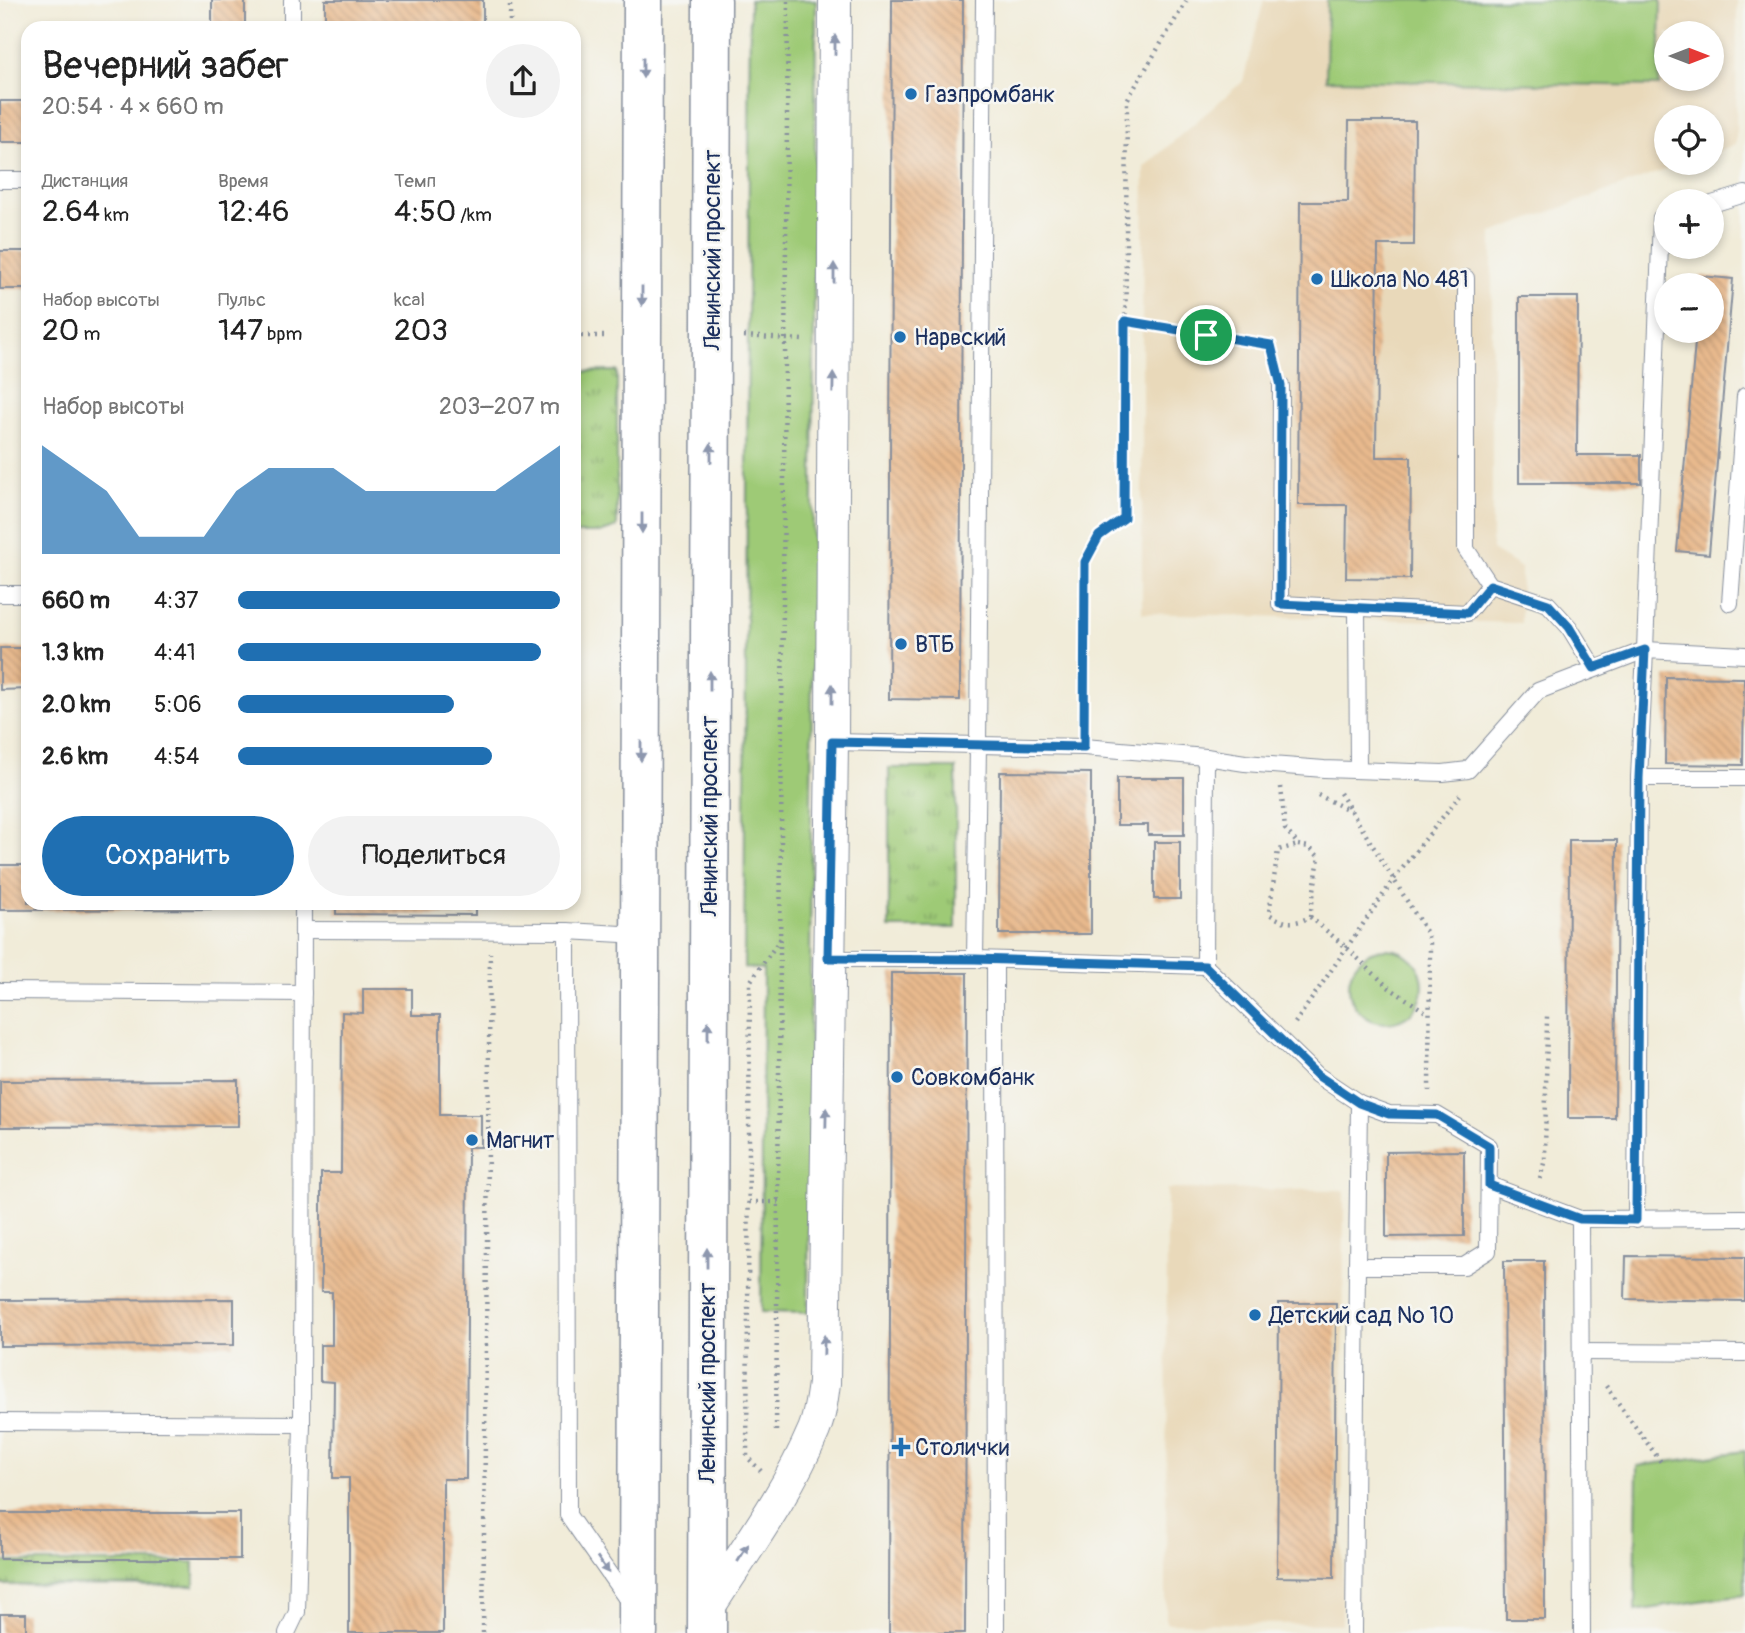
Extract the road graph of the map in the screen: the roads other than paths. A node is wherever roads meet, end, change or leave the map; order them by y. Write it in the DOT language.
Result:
graph roads {
  1 [pos="292,0"];
  2 [pos="643,0"];
  3 [pos="712,0"];
  4 [pos="835,0"];
  5 [pos="984,0"];
  6 [pos="292,21"];
  7 [pos="0,180"];
  8 [pos="21,180"];
  9 [pos="1745,194"];
  10 [pos="1724,200"];
  11 [pos="1659,259"];
  12 [pos="1466,278"];
  13 [pos="1281,386"];
  14 [pos="1745,396"];
  15 [pos="1490,585"];
  16 [pos="0,594"];
  17 [pos="21,594"];
  18 [pos="1730,603"];
  19 [pos="1357,607"];
  20 [pos="1645,650"];
  21 [pos="1745,655"];
  22 [pos="1594,668"];
  23 [pos="832,742"];
  24 [pos="978,745"];
  25 [pos="1206,757"];
  26 [pos="1358,770"];
  27 [pos="1639,778"];
  28 [pos="1745,778"];
  29 [pos="303,910"];
  30 [pos="303,930"];
  31 [pos="567,931"];
  32 [pos="640,935"];
  33 [pos="828,958"];
  34 [pos="975,959"];
  35 [pos="995,960"];
  36 [pos="1205,966"];
  37 [pos="0,991"];
  38 [pos="303,993"];
  39 [pos="1359,1103"];
  40 [pos="1489,1185"];
  41 [pos="1745,1218"];
  42 [pos="1580,1219"];
  43 [pos="1636,1220"];
  44 [pos="1357,1266"];
  45 [pos="1581,1352"];
  46 [pos="1745,1353"];
  47 [pos="0,1422"];
  48 [pos="302,1424"];
  49 [pos="707,1622"];
  50 [pos="638,1624"];
  51 [pos="287,1633"];
  52 [pos="996,1633"];
  53 [pos="1354,1633"];
  54 [pos="1581,1633"];
  1 -- 6 [label="lane"];
  2 -- 32 [label="main road, one-way"];
  49 -- 3 [label="main road, Ленинский проспект, one-way"];
  23 -- 4 [label="street, one-way"];
  5 -- 24 [label="lane"];
  7 -- 8 [label="lane"];
  9 -- 10 [label="lane"];
  11 -- 20 [label="lane"];
  12 -- 15 [label="lane"];
  13 -- 19 [label="lane"];
  14 -- 18 [label="lane"];
  15 -- 19 [label="lane"];
  15 -- 22 [label="lane"];
  16 -- 17 [label="lane"];
  19 -- 26 [label="lane"];
  20 -- 21 [label="lane"];
  20 -- 22 [label="lane"];
  20 -- 27 [label="lane"];
  22 -- 26 [label="lane"];
  23 -- 24 [label="lane"];
  23 -- 33 [label="street"];
  24 -- 25 [label="lane"];
  24 -- 34 [label="lane"];
  25 -- 26 [label="lane"];
  25 -- 36 [label="lane"];
  27 -- 28 [label="lane"];
  27 -- 43 [label="lane"];
  29 -- 30 [label="lane"];
  30 -- 31 [label="lane"];
  30 -- 38 [label="lane"];
  31 -- 32 [label="lane"];
  31 -- 50 [label="lane, one-way"];
  32 -- 50 [label="main road"];
  33 -- 34 [label="lane"];
  49 -- 33 [label="street, one-way"];
  34 -- 35 [label="lane"];
  35 -- 36 [label="lane"];
  35 -- 52 [label="lane"];
  36 -- 39 [label="lane"];
  37 -- 38 [label="lane"];
  38 -- 48 [label="lane"];
  39 -- 40 [label="lane"];
  39 -- 44 [label="lane"];
  40 -- 42 [label="lane"];
  40 -- 44 [label="lane"];
  41 -- 43 [label="lane"];
  42 -- 43 [label="lane"];
  42 -- 45 [label="lane"];
  44 -- 53 [label="lane"];
  45 -- 46 [label="lane"];
  45 -- 54 [label="lane"];
  47 -- 48 [label="lane"];
  48 -- 51 [label="lane"];
}
